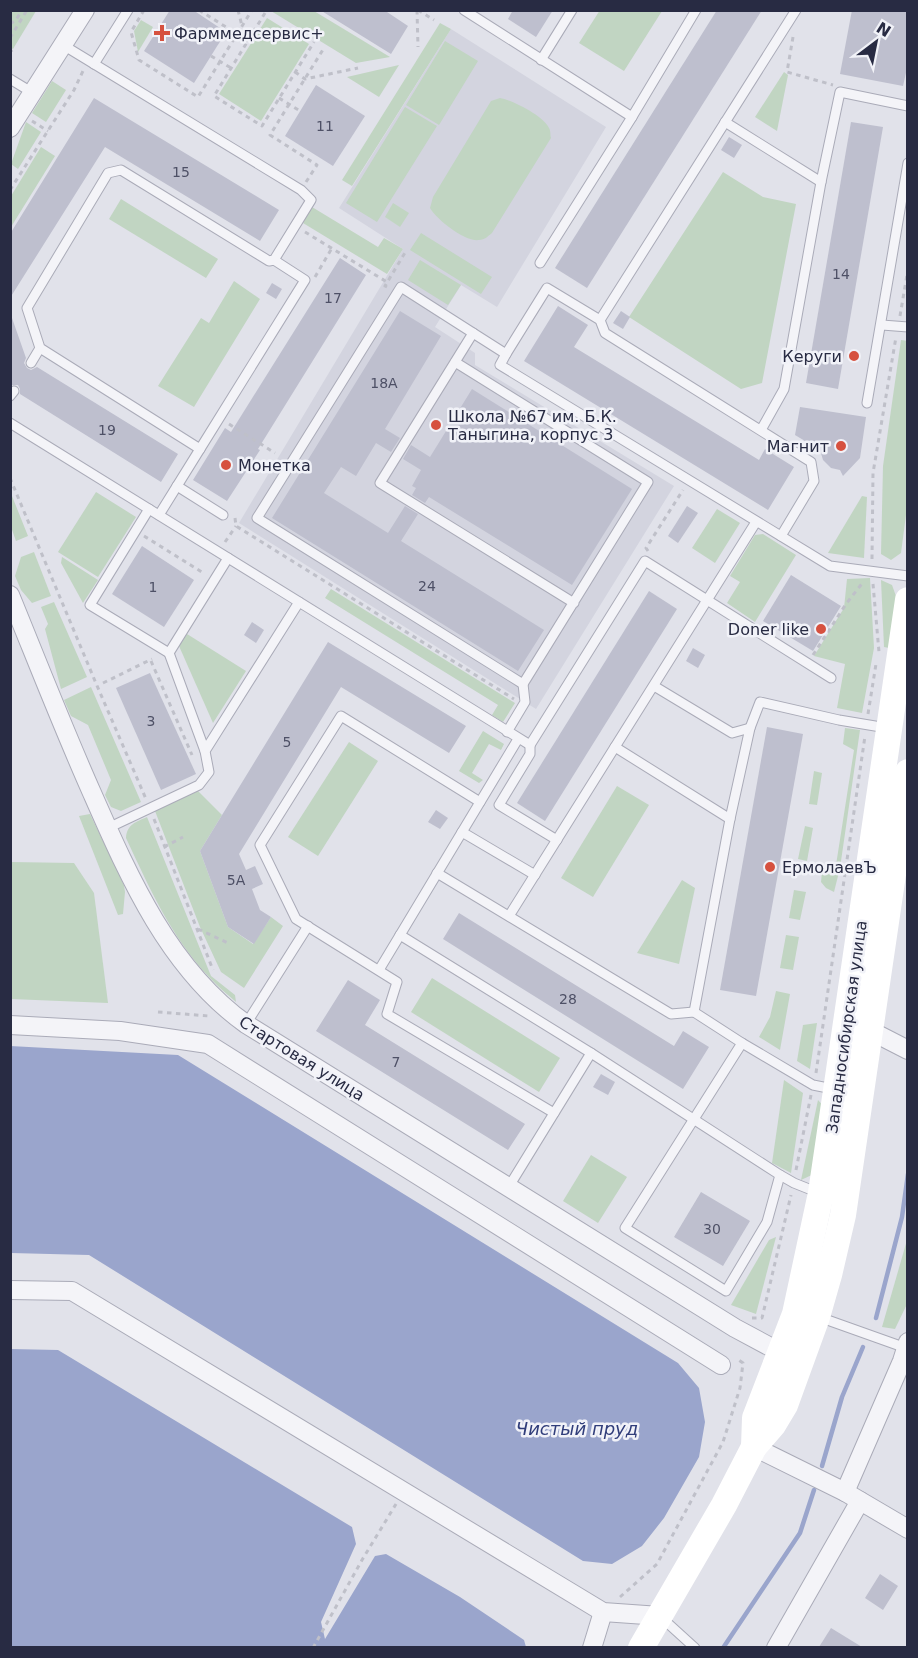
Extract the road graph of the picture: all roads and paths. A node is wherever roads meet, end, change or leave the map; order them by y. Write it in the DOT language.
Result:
graph roads {
  1 [pos="25,10"];
  2 [pos="85,10"];
  3 [pos="128,10"];
  4 [pos="144,10"];
  5 [pos="199,10"];
  6 [pos="238,10"];
  7 [pos="252,10"];
  8 [pos="418,10"];
  9 [pos="464,10"];
  10 [pos="485,10"];
  11 [pos="572,10"];
  12 [pos="696,10"];
  13 [pos="796,10"];
  14 [pos="266,13"];
  15 [pos="434,20"];
  16 [pos="479,20"];
  17 [pos="10,24"];
  18 [pos="242,27"];
  19 [pos="794,33"];
  20 [pos="237,35"];
  21 [pos="10,38"];
  22 [pos="248,41"];
  23 [pos="314,42"];
  24 [pos="63,45"];
  25 [pos="418,47"];
  26 [pos="324,48"];
  27 [pos="211,56"];
  28 [pos="541,60"];
  29 [pos="91,62"];
  30 [pos="220,62"];
  31 [pos="231,68"];
  32 [pos="358,68"];
  33 [pos="295,72"];
  34 [pos="10,79"];
  35 [pos="305,79"];
  36 [pos="840,92"];
  37 [pos="33,93"];
  38 [pos="279,98"];
  39 [pos="290,104"];
  40 [pos="908,106"];
  41 [pos="300,111"];
  42 [pos="632,117"];
  43 [pos="725,122"];
  44 [pos="10,128"];
  45 [pos="908,163"];
  46 [pos="820,182"];
  47 [pos="10,190"];
  48 [pos="301,190"];
  49 [pos="295,226"];
  50 [pos="274,260"];
  51 [pos="540,263"];
  52 [pos="908,269"];
  53 [pos="387,282"];
  54 [pos="600,320"];
  55 [pos="882,325"];
  56 [pos="903,327"];
  57 [pos="473,333"];
  58 [pos="40,348"];
  59 [pos="506,354"];
  60 [pos="455,362"];
  61 [pos="31,363"];
  62 [pos="867,403"];
  63 [pos="225,421"];
  64 [pos="10,423"];
  65 [pos="761,430"];
  66 [pos="200,449"];
  67 [pos="275,453"];
  68 [pos="10,478"];
  69 [pos="177,486"];
  70 [pos="685,487"];
  71 [pos="149,509"];
  72 [pos="159,515"];
  73 [pos="223,515"];
  74 [pos="235,516"];
  75 [pos="756,522"];
  76 [pos="236,526"];
  77 [pos="781,536"];
  78 [pos="139,545"];
  79 [pos="219,553"];
  80 [pos="228,558"];
  81 [pos="654,567"];
  82 [pos="872,571"];
  83 [pos="908,576"];
  84 [pos="10,595"];
  85 [pos="707,600"];
  86 [pos="908,600"];
  87 [pos="299,602"];
  88 [pos="574,603"];
  89 [pos="159,647"];
  90 [pos="803,651"];
  91 [pos="169,653"];
  92 [pos="151,661"];
  93 [pos="831,678"];
  94 [pos="103,683"];
  95 [pos="523,684"];
  96 [pos="654,686"];
  97 [pos="524,705"];
  98 [pos="878,727"];
  99 [pos="750,728"];
  100 [pos="507,732"];
  101 [pos="518,739"];
  102 [pos="530,745"];
  103 [pos="615,747"];
  104 [pos="205,751"];
  105 [pos="196,764"];
  106 [pos="908,772"];
  107 [pos="480,802"];
  108 [pos="150,808"];
  109 [pos="730,819"];
  110 [pos="108,828"];
  111 [pos="462,832"];
  112 [pos="183,837"];
  113 [pos="557,840"];
  114 [pos="164,847"];
  115 [pos="437,873"];
  116 [pos="535,875"];
  117 [pos="510,916"];
  118 [pos="308,926"];
  119 [pos="196,928"];
  120 [pos="400,935"];
  121 [pos="228,942"];
  122 [pos="379,970"];
  123 [pos="215,976"];
  124 [pos="158,1012"];
  125 [pos="694,1012"];
  126 [pos="246,1024"];
  127 [pos="10,1025"];
  128 [pos="869,1030"];
  129 [pos="742,1043"];
  130 [pos="208,1044"];
  131 [pos="908,1050"];
  132 [pos="591,1053"];
  133 [pos="825,1087"];
  134 [pos="554,1113"];
  135 [pos="694,1119"];
  136 [pos="780,1175"];
  137 [pos="794,1183"];
  138 [pos="508,1188"];
  139 [pos="821,1193"];
  140 [pos="10,1290"];
  141 [pos="817,1317"];
  142 [pos="751,1318"];
  143 [pos="906,1355"];
  144 [pos="790,1358"];
  145 [pos="722,1365"];
  146 [pos="740,1388"];
  147 [pos="754,1447"];
  148 [pos="403,1492"];
  149 [pos="852,1496"];
  150 [pos="908,1528"];
  151 [pos="603,1612"];
  152 [pos="660,1616"];
  153 [pos="313,1647"];
  154 [pos="592,1647"];
  155 [pos="641,1647"];
  156 [pos="694,1647"];
  157 [pos="776,1647"];
  1 -- 17 [label="path"];
  1 -- 21 [label="path"];
  2 -- 24 [label="street"];
  3 -- 29 [label="lane"];
  4 -- 30 [label="path"];
  5 -- 20 [label="path"];
  6 -- 18 [label="path"];
  7 -- 18 [label="path"];
  8 -- 15 [label="path"];
  8 -- 25 [label="path"];
  9 -- 16 [label="lane"];
  10 -- 16 [label="lane"];
  11 -- 28 [label="lane"];
  12 -- 42 [label="lane"];
  13 -- 43 [label="lane"];
  14 -- 22 [label="path"];
  16 -- 28 [label="lane"];
  18 -- 20 [label="path"];
  19 -- 36 [label="path"];
  20 -- 22 [label="path"];
  20 -- 30 [label="path"];
  22 -- 31 [label="path"];
  23 -- 33 [label="path"];
  24 -- 29 [label="lane"];
  24 -- 37 [label="street"];
  26 -- 35 [label="path"];
  27 -- 30 [label="path"];
  28 -- 42 [label="lane"];
  29 -- 47 [label="path"];
  29 -- 48 [label="lane"];
  30 -- 31 [label="path"];
  31 -- 38 [label="path"];
  32 -- 35 [label="path"];
  33 -- 35 [label="path"];
  33 -- 38 [label="path"];
  34 -- 37 [label="lane"];
  35 -- 39 [label="path"];
  36 -- 40 [label="lane"];
  36 -- 46 [label="lane"];
  37 -- 44 [label="street"];
  38 -- 39 [label="path"];
  39 -- 41 [label="path"];
  39 -- 48 [label="path"];
  42 -- 51 [label="lane"];
  43 -- 46 [label="lane"];
  43 -- 54 [label="lane"];
  45 -- 55 [label="lane"];
  46 -- 65 [label="lane"];
  48 -- 49 [label="lane"];
  49 -- 50 [label="lane"];
  49 -- 53 [label="path"];
  50 -- 58 [label="lane"];
  50 -- 66 [label="lane"];
  52 -- 56 [label="path"];
  54 -- 59 [label="lane"];
  54 -- 65 [label="lane"];
  55 -- 56 [label="lane"];
  55 -- 62 [label="lane"];
  56 -- 82 [label="path"];
  57 -- 59 [label="lane"];
  57 -- 60 [label="lane"];
  57 -- 95 [label="lane"];
  58 -- 61 [label="lane"];
  58 -- 66 [label="lane"];
  59 -- 75 [label="lane"];
  60 -- 88 [label="lane"];
  60 -- 88 [label="lane"];
  63 -- 67 [label="path"];
  64 -- 71 [label="lane"];
  65 -- 77 [label="lane"];
  66 -- 69 [label="lane"];
  68 -- 108 [label="path"];
  69 -- 72 [label="lane"];
  69 -- 73 [label="lane"];
  70 -- 81 [label="path"];
  71 -- 72 [label="lane"];
  71 -- 89 [label="lane"];
  72 -- 79 [label="lane"];
  74 -- 76 [label="path"];
  75 -- 77 [label="lane"];
  75 -- 85 [label="lane"];
  76 -- 79 [label="path"];
  76 -- 97 [label="path"];
  77 -- 82 [label="lane"];
  78 -- 79 [label="path"];
  79 -- 80 [label="lane"];
  80 -- 87 [label="lane"];
  80 -- 91 [label="lane"];
  81 -- 85 [label="lane"];
  81 -- 102 [label="lane"];
  82 -- 83 [label="lane"];
  82 -- 90 [label="path"];
  82 -- 98 [label="path"];
  84 -- 110 [label="street, Стартовая улица"];
  85 -- 93 [label="lane"];
  85 -- 96 [label="lane"];
  86 -- 98 [label="main road, Западносибирская улица"];
  87 -- 100 [label="lane"];
  87 -- 104 [label="lane"];
  88 -- 95 [label="lane"];
  89 -- 91 [label="lane"];
  89 -- 92 [label="path"];
  91 -- 104 [label="lane"];
  92 -- 94 [label="path"];
  92 -- 105 [label="path"];
  95 -- 97 [label="lane"];
  96 -- 99 [label="lane"];
  96 -- 103 [label="lane"];
  97 -- 100 [label="lane"];
  98 -- 99 [label="lane"];
  98 -- 133 [label="main road, Западносибирская улица"];
  98 -- 133 [label="path"];
  99 -- 109 [label="lane"];
  100 -- 101 [label="lane"];
  101 -- 102 [label="lane"];
  101 -- 107 [label="lane"];
  102 -- 113 [label="lane"];
  103 -- 109 [label="lane"];
  103 -- 113 [label="lane"];
  104 -- 108 [label="lane"];
  106 -- 128 [label="main road, Западносибирская улица"];
  107 -- 111 [label="lane"];
  107 -- 118 [label="lane"];
  108 -- 110 [label="lane"];
  108 -- 114 [label="path"];
  109 -- 125 [label="lane"];
  110 -- 126 [label="street, Стартовая улица"];
  111 -- 115 [label="lane"];
  111 -- 116 [label="lane"];
  112 -- 114 [label="path"];
  113 -- 116 [label="lane"];
  114 -- 119 [label="path"];
  115 -- 117 [label="lane"];
  115 -- 120 [label="lane"];
  116 -- 117 [label="lane"];
  117 -- 125 [label="lane"];
  118 -- 122 [label="lane"];
  118 -- 126 [label="lane"];
  119 -- 121 [label="path"];
  119 -- 123 [label="path"];
  120 -- 122 [label="lane"];
  120 -- 132 [label="lane"];
  122 -- 134 [label="lane"];
  124 -- 130 [label="path"];
  125 -- 129 [label="lane"];
  126 -- 138 [label="street, Стартовая улица"];
  127 -- 130 [label="street"];
  128 -- 131 [label="street"];
  128 -- 141 [label="main road, Западносибирская улица"];
  129 -- 133 [label="lane"];
  129 -- 135 [label="lane"];
  130 -- 145 [label="street"];
  132 -- 134 [label="lane"];
  132 -- 135 [label="lane"];
  133 -- 137 [label="path"];
  133 -- 139 [label="main road, Западносибирская улица"];
  134 -- 138 [label="lane"];
  135 -- 136 [label="lane"];
  135 -- 136 [label="lane"];
  136 -- 137 [label="lane"];
  137 -- 139 [label="lane"];
  137 -- 142 [label="path"];
  138 -- 144 [label="street, Стартовая улица"];
  139 -- 144 [label="main road, Западносибирская улица"];
  140 -- 148 [label="street"];
  141 -- 143 [label="lane"];
  141 -- 144 [label="main road, Западносибирская улица"];
  143 -- 149 [label="street"];
  144 -- 147 [label="main road, Западносибирская улица"];
  146 -- 151 [label="path"];
  147 -- 149 [label="street"];
  147 -- 152 [label="main road, Западносибирская улица"];
  148 -- 151 [label="street"];
  148 -- 153 [label="path"];
  149 -- 150 [label="street"];
  149 -- 157 [label="street"];
  151 -- 152 [label="street"];
  151 -- 154 [label="street"];
  152 -- 155 [label="main road, Западносибирская улица"];
  152 -- 156 [label="lane"];
}
